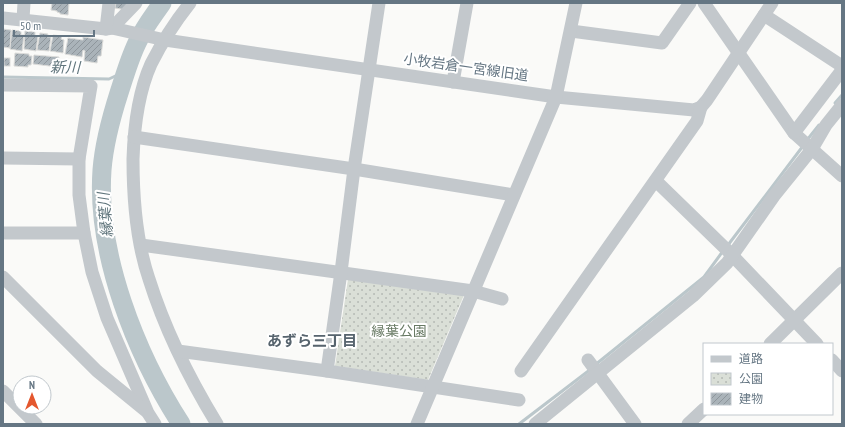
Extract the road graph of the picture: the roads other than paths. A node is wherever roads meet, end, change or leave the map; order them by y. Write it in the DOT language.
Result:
graph roads {
  1 [pos="24,3"];
  2 [pos="109,3"];
  3 [pos="136,3"];
  4 [pos="190,3"];
  5 [pos="379,3"];
  6 [pos="467,3"];
  7 [pos="576,3"];
  8 [pos="690,3"];
  9 [pos="704,3"];
  10 [pos="772,3"];
  11 [pos="764,15"];
  12 [pos="3,18"];
  13 [pos="23,19"];
  14 [pos="112,29"];
  15 [pos="571,32"];
  16 [pos="160,39"];
  17 [pos="738,53"];
  18 [pos="842,66"];
  19 [pos="369,69"];
  20 [pos="842,70"];
  21 [pos="453,82"];
  22 [pos="3,85"];
  23 [pos="556,97"];
  24 [pos="842,105"];
  25 [pos="701,107"];
  26 [pos="134,137"];
  27 [pos="804,142"];
  28 [pos="3,158"];
  29 [pos="79,159"];
  30 [pos="354,169"];
  31 [pos="842,176"];
  32 [pos="656,181"];
  33 [pos="514,194"];
  34 [pos="3,233"];
  35 [pos="84,233"];
  36 [pos="141,245"];
  37 [pos="727,251"];
  38 [pos="341,272"];
  39 [pos="842,272"];
  40 [pos="3,277"];
  41 [pos="473,291"];
  42 [pos="502,299"];
  43 [pos="794,320"];
  44 [pos="771,343"];
  45 [pos="816,343"];
  46 [pos="178,351"];
  47 [pos="833,361"];
  48 [pos="593,366"];
  49 [pos="327,371"];
  50 [pos="521,371"];
  51 [pos="842,371"];
  52 [pos="433,386"];
  53 [pos="3,391"];
  54 [pos="519,400"];
  55 [pos="703,410"];
  56 [pos="152,418"];
  57 [pos="36,424"];
  58 [pos="217,424"];
  59 [pos="417,424"];
  60 [pos="535,424"];
  61 [pos="635,424"];
  62 [pos="688,424"];
  1 -- 13 [label="street"];
  2 -- 14 [label="street"];
  3 -- 14 [label="street"];
  4 -- 16 [label="street"];
  5 -- 19 [label="street"];
  6 -- 21 [label="street"];
  7 -- 15 [label="street"];
  8 -- 15 [label="street"];
  9 -- 17 [label="street"];
  10 -- 11 [label="street"];
  11 -- 17 [label="street"];
  11 -- 18 [label="street"];
  12 -- 13 [label="street, 小牧岩倉一宮線旧道"];
  13 -- 14 [label="street, 小牧岩倉一宮線旧道"];
  14 -- 16 [label="street, 小牧岩倉一宮線旧道"];
  15 -- 23 [label="street"];
  16 -- 19 [label="street, 小牧岩倉一宮線旧道"];
  16 -- 26 [label="street"];
  17 -- 25 [label="street"];
  17 -- 27 [label="street"];
  19 -- 21 [label="street, 小牧岩倉一宮線旧道"];
  19 -- 30 [label="street"];
  20 -- 27 [label="street"];
  21 -- 23 [label="street, 小牧岩倉一宮線旧道"];
  22 -- 29 [label="street"];
  23 -- 25 [label="street, 小牧岩倉一宮線旧道"];
  23 -- 33 [label="street"];
  24 -- 27 [label="street"];
  25 -- 32 [label="street"];
  26 -- 30 [label="street"];
  26 -- 36 [label="street"];
  27 -- 31 [label="street"];
  27 -- 37 [label="street"];
  28 -- 29 [label="street"];
  29 -- 35 [label="street"];
  30 -- 33 [label="street"];
  30 -- 38 [label="street"];
  32 -- 37 [label="street"];
  32 -- 50 [label="street"];
  33 -- 41 [label="street"];
  34 -- 35 [label="street"];
  35 -- 56 [label="street"];
  36 -- 38 [label="street"];
  36 -- 46 [label="street"];
  37 -- 43 [label="street"];
  37 -- 48 [label="street"];
  38 -- 41 [label="street"];
  38 -- 49 [label="street"];
  39 -- 43 [label="street"];
  40 -- 56 [label="street"];
  41 -- 42 [label="street"];
  41 -- 52 [label="street"];
  43 -- 44 [label="street"];
  43 -- 45 [label="street"];
  46 -- 49 [label="street"];
  46 -- 58 [label="street"];
  47 -- 51 [label="street"];
  48 -- 60 [label="street"];
  48 -- 61 [label="street"];
  49 -- 52 [label="street"];
  52 -- 54 [label="street"];
  52 -- 59 [label="street"];
  53 -- 57 [label="street"];
  55 -- 62 [label="street"];
}
